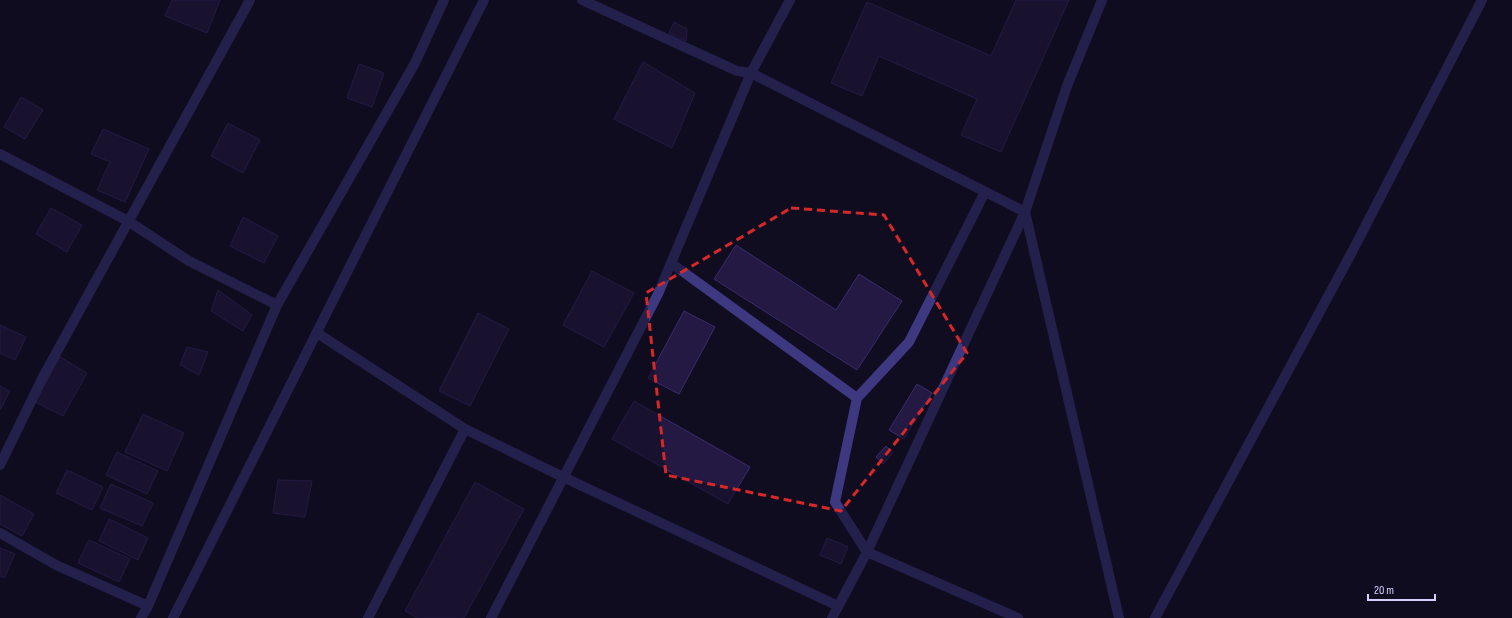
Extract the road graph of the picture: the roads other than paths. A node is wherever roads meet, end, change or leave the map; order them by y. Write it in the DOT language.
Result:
graph roads {
  1 [pos="250,0"];
  2 [pos="444,0"];
  3 [pos="484,0"];
  4 [pos="582,0"];
  5 [pos="790,0"];
  6 [pos="1102,0"];
  7 [pos="1482,0"];
  8 [pos="752,73"];
  9 [pos="0,154"];
  10 [pos="985,192"];
  11 [pos="1025,212"];
  12 [pos="128,221"];
  13 [pos="671,263"];
  14 [pos="277,305"];
  15 [pos="317,333"];
  16 [pos="857,398"];
  17 [pos="465,429"];
  18 [pos="0,465"];
  19 [pos="563,477"];
  20 [pos="0,533"];
  21 [pos="867,552"];
  22 [pos="148,606"];
  23 [pos="838,606"];
  24 [pos="141,618"];
  25 [pos="173,618"];
  26 [pos="368,618"];
  27 [pos="491,618"];
  28 [pos="832,618"];
  29 [pos="1018,618"];
  30 [pos="1119,618"];
  31 [pos="1155,618"];
  1 -- 12 [label="street"];
  2 -- 14 [label="street"];
  3 -- 15 [label="street"];
  4 -- 8 [label="street"];
  5 -- 8 [label="street"];
  6 -- 11 [label="street"];
  7 -- 31 [label="street"];
  8 -- 10 [label="street"];
  8 -- 13 [label="street"];
  9 -- 12 [label="street"];
  10 -- 11 [label="street"];
  10 -- 16 [label="street"];
  11 -- 21 [label="street"];
  11 -- 30 [label="street"];
  12 -- 14 [label="street"];
  12 -- 18 [label="street"];
  13 -- 16 [label="street"];
  13 -- 19 [label="street"];
  14 -- 22 [label="street"];
  15 -- 17 [label="street"];
  15 -- 25 [label="street"];
  16 -- 21 [label="street"];
  17 -- 19 [label="street"];
  17 -- 26 [label="street"];
  19 -- 23 [label="street"];
  19 -- 27 [label="street"];
  20 -- 22 [label="street"];
  21 -- 23 [label="street"];
  21 -- 29 [label="street"];
  22 -- 24 [label="street"];
  23 -- 28 [label="street"];
}
